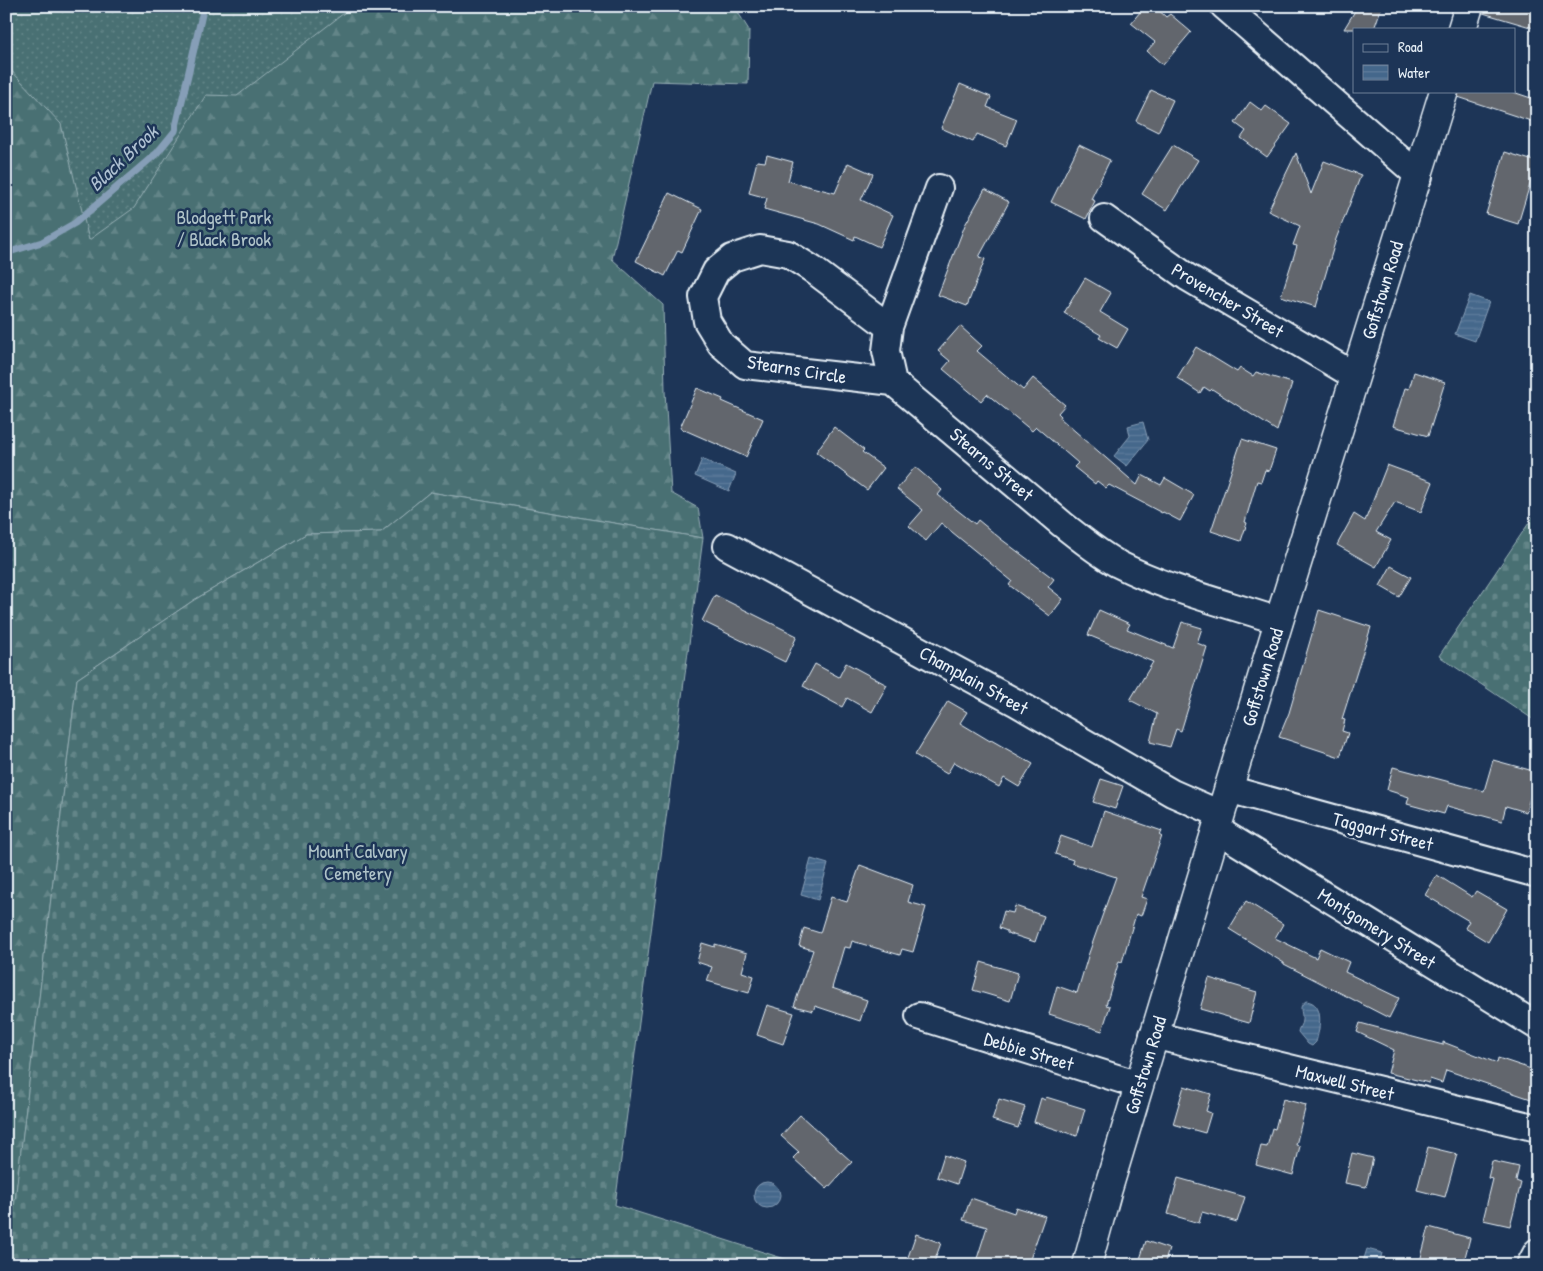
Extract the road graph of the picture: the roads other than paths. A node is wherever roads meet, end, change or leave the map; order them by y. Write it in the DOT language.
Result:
graph roads {
  1 [pos="1224,6"];
  2 [pos="1469,6"];
  3 [pos="1462,28"];
  4 [pos="1444,92"];
  5 [pos="1419,176"];
  6 [pos="939,188"];
  7 [pos="1104,218"];
  8 [pos="889,327"];
  9 [pos="1355,376"];
  10 [pos="893,382"];
  11 [pos="726,546"];
  12 [pos="1278,621"];
  13 [pos="1222,811"];
  14 [pos="1537,874"];
  15 [pos="918,1016"];
  16 [pos="1537,1026"];
  17 [pos="1154,1035"];
  18 [pos="1139,1085"];
  19 [pos="1537,1128"];
  20 [pos="1537,1252"];
  21 [pos="1086,1265"];
  22 [pos="1530,1265"];
  1 -- 5 [label="street"];
  2 -- 3 [label="main road"];
  4 -- 5 [label="main road, Goffstown Road"];
  5 -- 9 [label="main road, Goffstown Road"];
  6 -- 8 [label="street"];
  7 -- 9 [label="street, Provencher Street"];
  8 -- 10 [label="street"];
  8 -- 10 [label="street, Stearns Circle"];
  9 -- 12 [label="main road, Goffstown Road"];
  10 -- 12 [label="street, Stearns Street"];
  11 -- 13 [label="street, Champlain Street"];
  12 -- 13 [label="main road, Goffstown Road"];
  13 -- 14 [label="street, Taggart Street"];
  13 -- 16 [label="street, Montgomery Street"];
  13 -- 17 [label="main road, Goffstown Road"];
  15 -- 18 [label="street, Debbie Street"];
  17 -- 18 [label="main road, Goffstown Road"];
  17 -- 19 [label="street, Maxwell Street"];
  18 -- 21 [label="main road, Goffstown Road"];
  20 -- 22 [label="street"];
}
